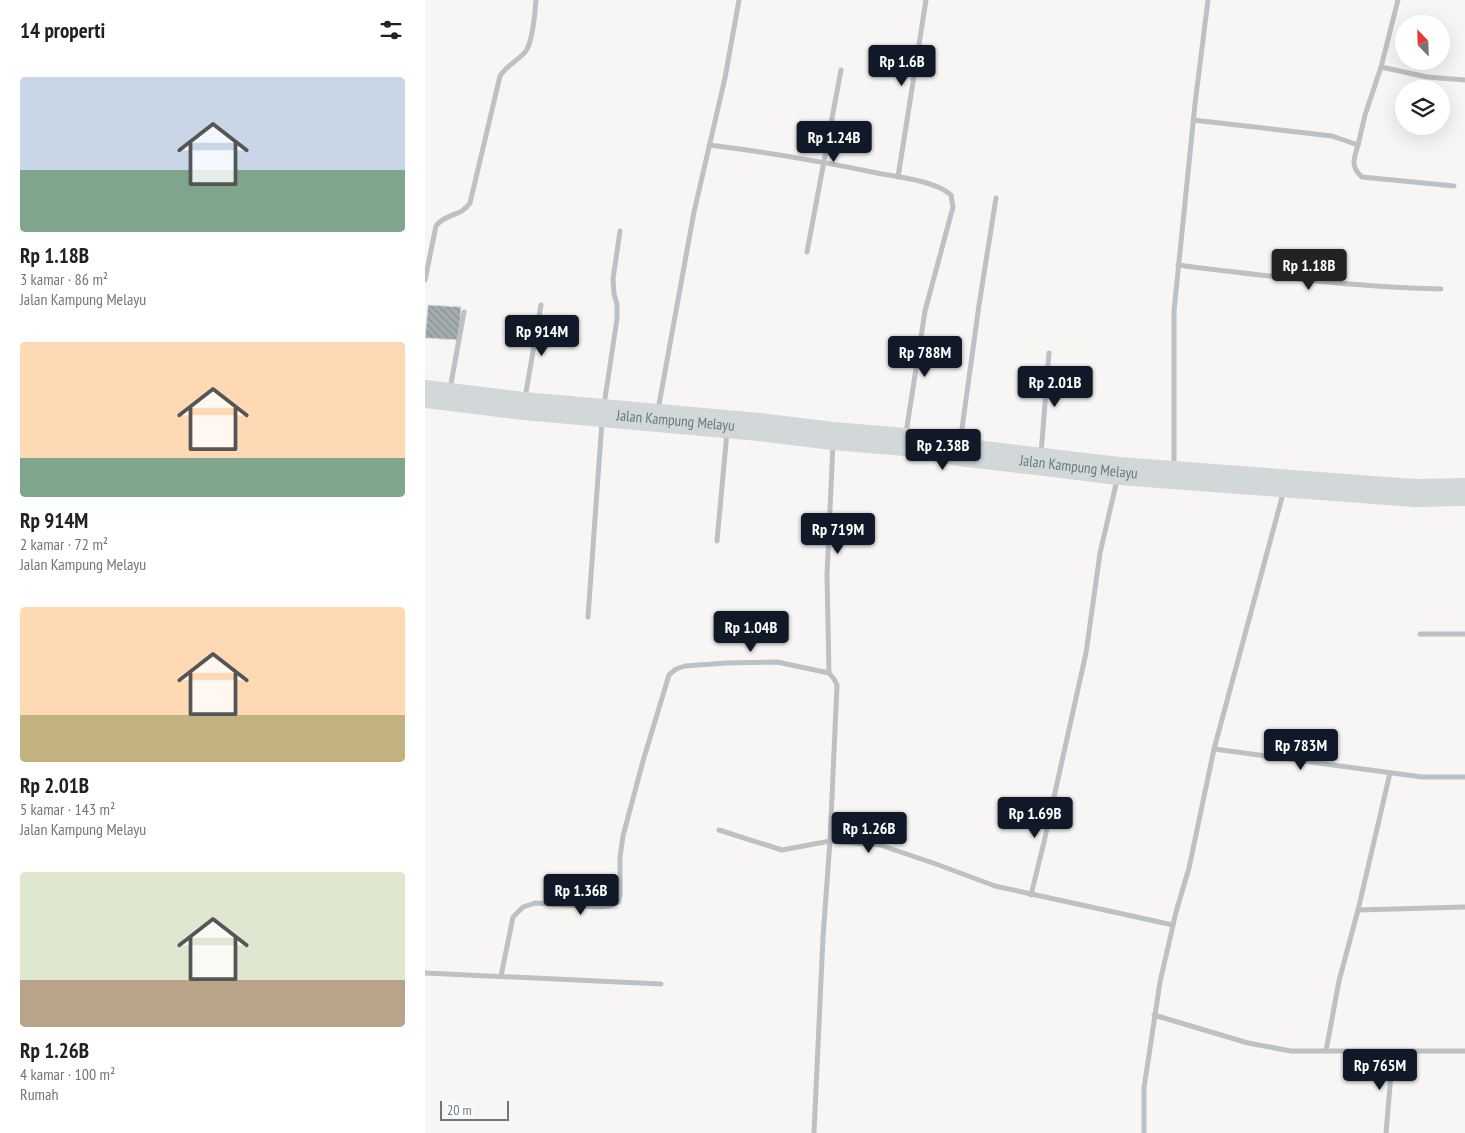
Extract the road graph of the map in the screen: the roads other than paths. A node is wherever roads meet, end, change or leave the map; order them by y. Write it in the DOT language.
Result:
graph roads {
  1 [pos="536,0"];
  2 [pos="739,0"];
  3 [pos="926,0"];
  4 [pos="1208,0"];
  5 [pos="1398,0"];
  6 [pos="1381,67"];
  7 [pos="841,70"];
  8 [pos="1465,80"];
  9 [pos="1193,120"];
  10 [pos="709,145"];
  11 [pos="1358,145"];
  12 [pos="824,162"];
  13 [pos="898,177"];
  14 [pos="1454,186"];
  15 [pos="996,198"];
  16 [pos="620,232"];
  17 [pos="807,252"];
  18 [pos="1179,266"];
  19 [pos="425,280"];
  20 [pos="1441,289"];
  21 [pos="541,304"];
  22 [pos="464,312"];
  23 [pos="1049,353"];
  24 [pos="437,395"];
  25 [pos="524,406"];
  26 [pos="603,412"];
  27 [pos="657,417"];
  28 [pos="728,424"];
  29 [pos="833,436"];
  30 [pos="905,442"];
  31 [pos="959,452"];
  32 [pos="1041,462"];
  33 [pos="1119,470"];
  34 [pos="1174,475"];
  35 [pos="1286,483"];
  36 [pos="1465,492"];
  37 [pos="717,541"];
  38 [pos="587,617"];
  39 [pos="1420,634"];
  40 [pos="1465,634"];
  41 [pos="829,673"];
  42 [pos="1214,749"];
  43 [pos="1390,773"];
  44 [pos="1465,777"];
  45 [pos="719,830"];
  46 [pos="830,841"];
  47 [pos="1031,895"];
  48 [pos="1465,907"];
  49 [pos="1358,910"];
  50 [pos="1173,924"];
  51 [pos="425,973"];
  52 [pos="501,976"];
  53 [pos="661,984"];
  54 [pos="1154,1015"];
  55 [pos="1325,1051"];
  56 [pos="1393,1051"];
  57 [pos="1465,1051"];
  58 [pos="814,1133"];
  59 [pos="1143,1133"];
  60 [pos="1386,1133"];
  1 -- 19 [label="street"];
  2 -- 10 [label="street"];
  3 -- 13 [label="street"];
  4 -- 9 [label="street"];
  5 -- 6 [label="street"];
  6 -- 8 [label="street"];
  6 -- 11 [label="street"];
  7 -- 12 [label="street"];
  9 -- 11 [label="street"];
  9 -- 18 [label="street"];
  10 -- 12 [label="street"];
  10 -- 27 [label="street"];
  11 -- 14 [label="street"];
  12 -- 13 [label="street"];
  12 -- 17 [label="street"];
  13 -- 30 [label="street"];
  15 -- 31 [label="street"];
  16 -- 26 [label="street"];
  18 -- 20 [label="street"];
  18 -- 34 [label="street"];
  21 -- 25 [label="street"];
  22 -- 24 [label="street"];
  23 -- 32 [label="street"];
  24 -- 25 [label="main road, Jalan Kampung Melayu"];
  25 -- 26 [label="main road, Jalan Kampung Melayu"];
  26 -- 27 [label="main road, Jalan Kampung Melayu"];
  26 -- 38 [label="street"];
  27 -- 28 [label="main road, Jalan Kampung Melayu"];
  28 -- 29 [label="main road, Jalan Kampung Melayu"];
  28 -- 37 [label="street"];
  29 -- 30 [label="main road, Jalan Kampung Melayu"];
  29 -- 41 [label="street"];
  30 -- 31 [label="main road, Jalan Kampung Melayu"];
  31 -- 32 [label="main road, Jalan Kampung Melayu"];
  32 -- 33 [label="main road, Jalan Kampung Melayu"];
  33 -- 34 [label="main road, Jalan Kampung Melayu"];
  33 -- 47 [label="street"];
  34 -- 35 [label="main road, Jalan Kampung Melayu"];
  35 -- 36 [label="main road, Jalan Kampung Melayu"];
  35 -- 42 [label="street"];
  39 -- 40 [label="street"];
  41 -- 46 [label="street"];
  41 -- 52 [label="street"];
  42 -- 43 [label="street"];
  42 -- 50 [label="street"];
  43 -- 44 [label="street"];
  43 -- 49 [label="street"];
  45 -- 46 [label="street"];
  46 -- 47 [label="street"];
  46 -- 58 [label="street"];
  47 -- 50 [label="street"];
  48 -- 49 [label="street"];
  49 -- 55 [label="street"];
  50 -- 54 [label="street"];
  51 -- 52 [label="street"];
  52 -- 53 [label="street"];
  54 -- 55 [label="street"];
  54 -- 59 [label="street"];
  55 -- 56 [label="street"];
  56 -- 57 [label="street"];
  56 -- 60 [label="street"];
}
